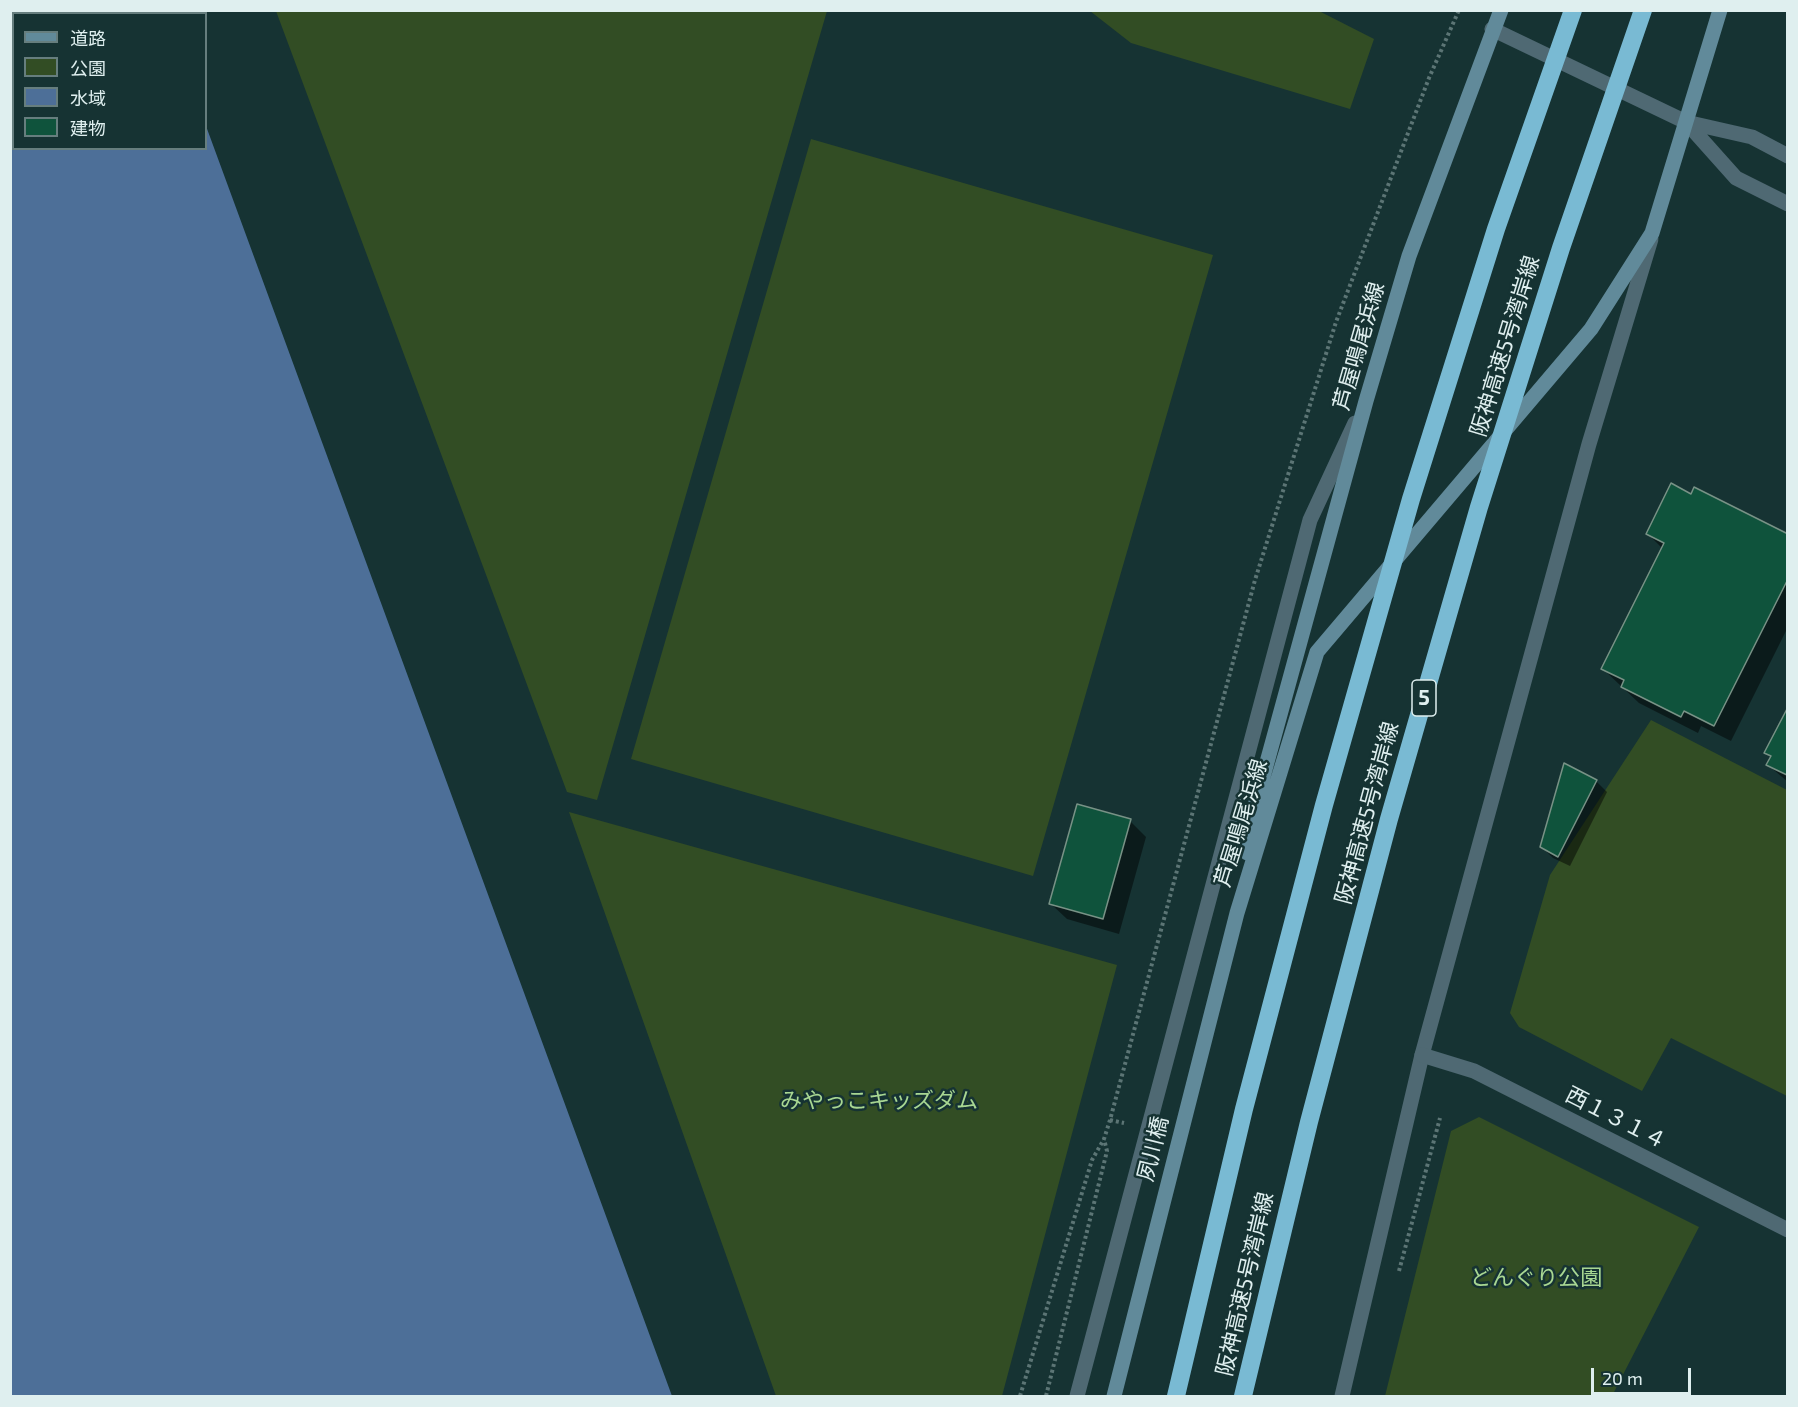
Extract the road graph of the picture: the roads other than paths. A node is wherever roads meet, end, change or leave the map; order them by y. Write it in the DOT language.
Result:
graph roads {
  1 [pos="1501,10"];
  2 [pos="1573,10"];
  3 [pos="1643,10"];
  4 [pos="1720,10"];
  5 [pos="1492,29"];
  6 [pos="1686,122"];
  7 [pos="1788,156"];
  8 [pos="1788,204"];
  9 [pos="1652,233"];
  10 [pos="1366,401"];
  11 [pos="1237,913"];
  12 [pos="1422,1055"];
  13 [pos="1788,1230"];
  14 [pos="1077,1396"];
  15 [pos="1114,1396"];
  16 [pos="1176,1396"];
  17 [pos="1243,1396"];
  18 [pos="1342,1396"];
  1 -- 5 [label="main road, 芦屋鳴尾浜線"];
  2 -- 16 [label="highway, 阪神高速5号湾岸線, bridge"];
  3 -- 17 [label="highway, 阪神高速5号湾岸線 / 5, bridge"];
  4 -- 6 [label="main road, 芦屋鳴尾浜線"];
  5 -- 6 [label="street"];
  5 -- 10 [label="main road, 芦屋鳴尾浜線"];
  6 -- 7 [label="street"];
  6 -- 8 [label="street"];
  6 -- 9 [label="main road, 芦屋鳴尾浜線"];
  9 -- 11 [label="main road, 芦屋鳴尾浜線"];
  9 -- 12 [label="street"];
  10 -- 11 [label="main road, 芦屋鳴尾浜線"];
  10 -- 14 [label="street"];
  11 -- 15 [label="main road, 夙川橋"];
  12 -- 13 [label="street, 西１３１４"];
  12 -- 18 [label="street"];
}
